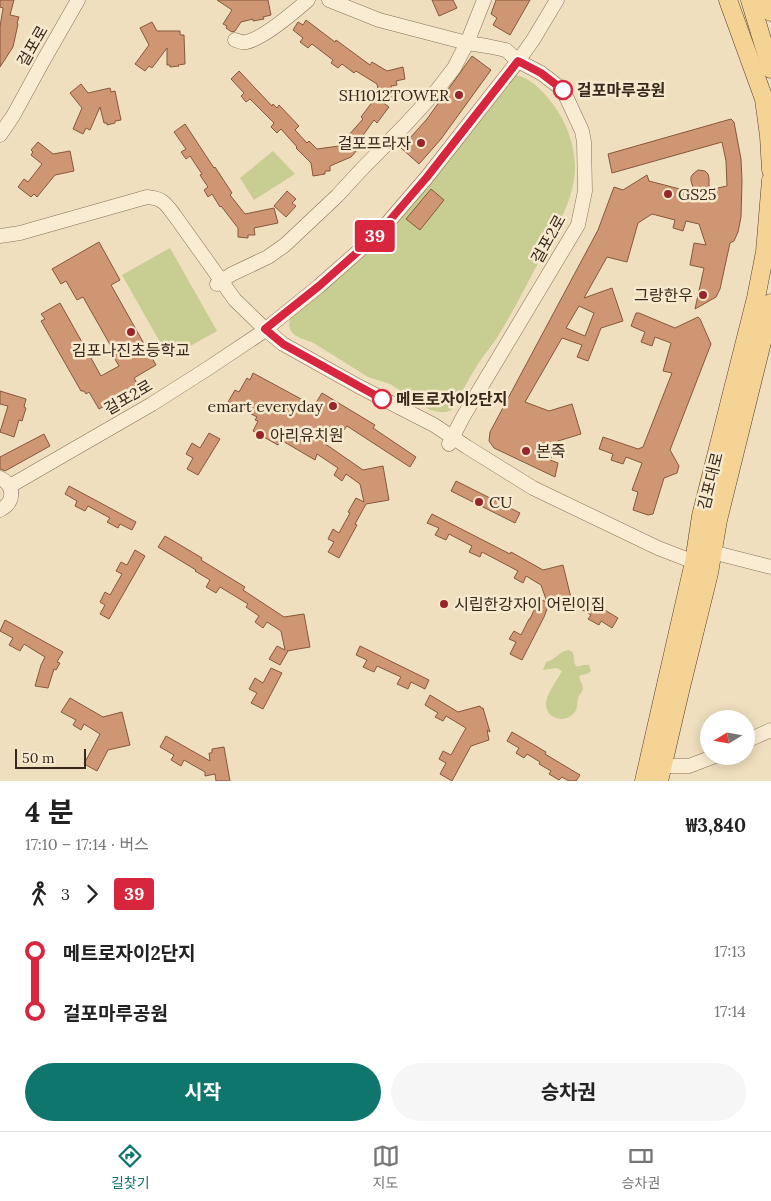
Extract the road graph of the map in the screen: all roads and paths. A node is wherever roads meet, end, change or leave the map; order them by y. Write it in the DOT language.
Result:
graph roads {
  1 [pos="78,0"];
  2 [pos="308,0"];
  3 [pos="329,0"];
  4 [pos="484,0"];
  5 [pos="556,0"];
  6 [pos="728,0"];
  7 [pos="750,0"];
  8 [pos="762,0"];
  9 [pos="771,12"];
  10 [pos="234,40"];
  11 [pos="467,44"];
  12 [pos="518,61"];
  13 [pos="771,69"];
  14 [pos="767,98"];
  15 [pos="0,136"];
  16 [pos="771,170"];
  17 [pos="771,180"];
  18 [pos="0,236"];
  19 [pos="0,243"];
  20 [pos="219,282"];
  21 [pos="771,303"];
  22 [pos="263,331"];
  23 [pos="450,440"];
  24 [pos="5,482"];
  25 [pos="0,510"];
  26 [pos="704,564"];
  27 [pos="771,567"];
  28 [pos="771,730"];
  29 [pos="755,737"];
  30 [pos="700,762"];
  31 [pos="669,766"];
  32 [pos="644,781"];
  33 [pos="660,781"];
  1 -- 15 [label="street, 걸포로"];
  2 -- 10 [label="street"];
  3 -- 11 [label="street"];
  4 -- 11 [label="street"];
  5 -- 12 [label="street, 걸포2로"];
  6 -- 14 [label="main road"];
  7 -- 13 [label="main road"];
  8 -- 9 [label="main road"];
  11 -- 12 [label="street"];
  11 -- 20 [label="street"];
  12 -- 22 [label="street, 걸포2로"];
  12 -- 23 [label="street, 걸포2로"];
  14 -- 16 [label="main road"];
  17 -- 26 [label="main road, 김포대로"];
  18 -- 20 [label="street"];
  19 -- 20 [label="street"];
  20 -- 22 [label="street"];
  21 -- 26 [label="main road, 김포대로"];
  22 -- 23 [label="street"];
  22 -- 24 [label="street, 걸포2로"];
  23 -- 26 [label="street"];
  24 -- 25 [label="street"];
  26 -- 27 [label="street"];
  26 -- 32 [label="main road, 김포대로"];
  26 -- 33 [label="main road, 김포대로"];
  28 -- 29 [label="street"];
  30 -- 31 [label="street"];
}
